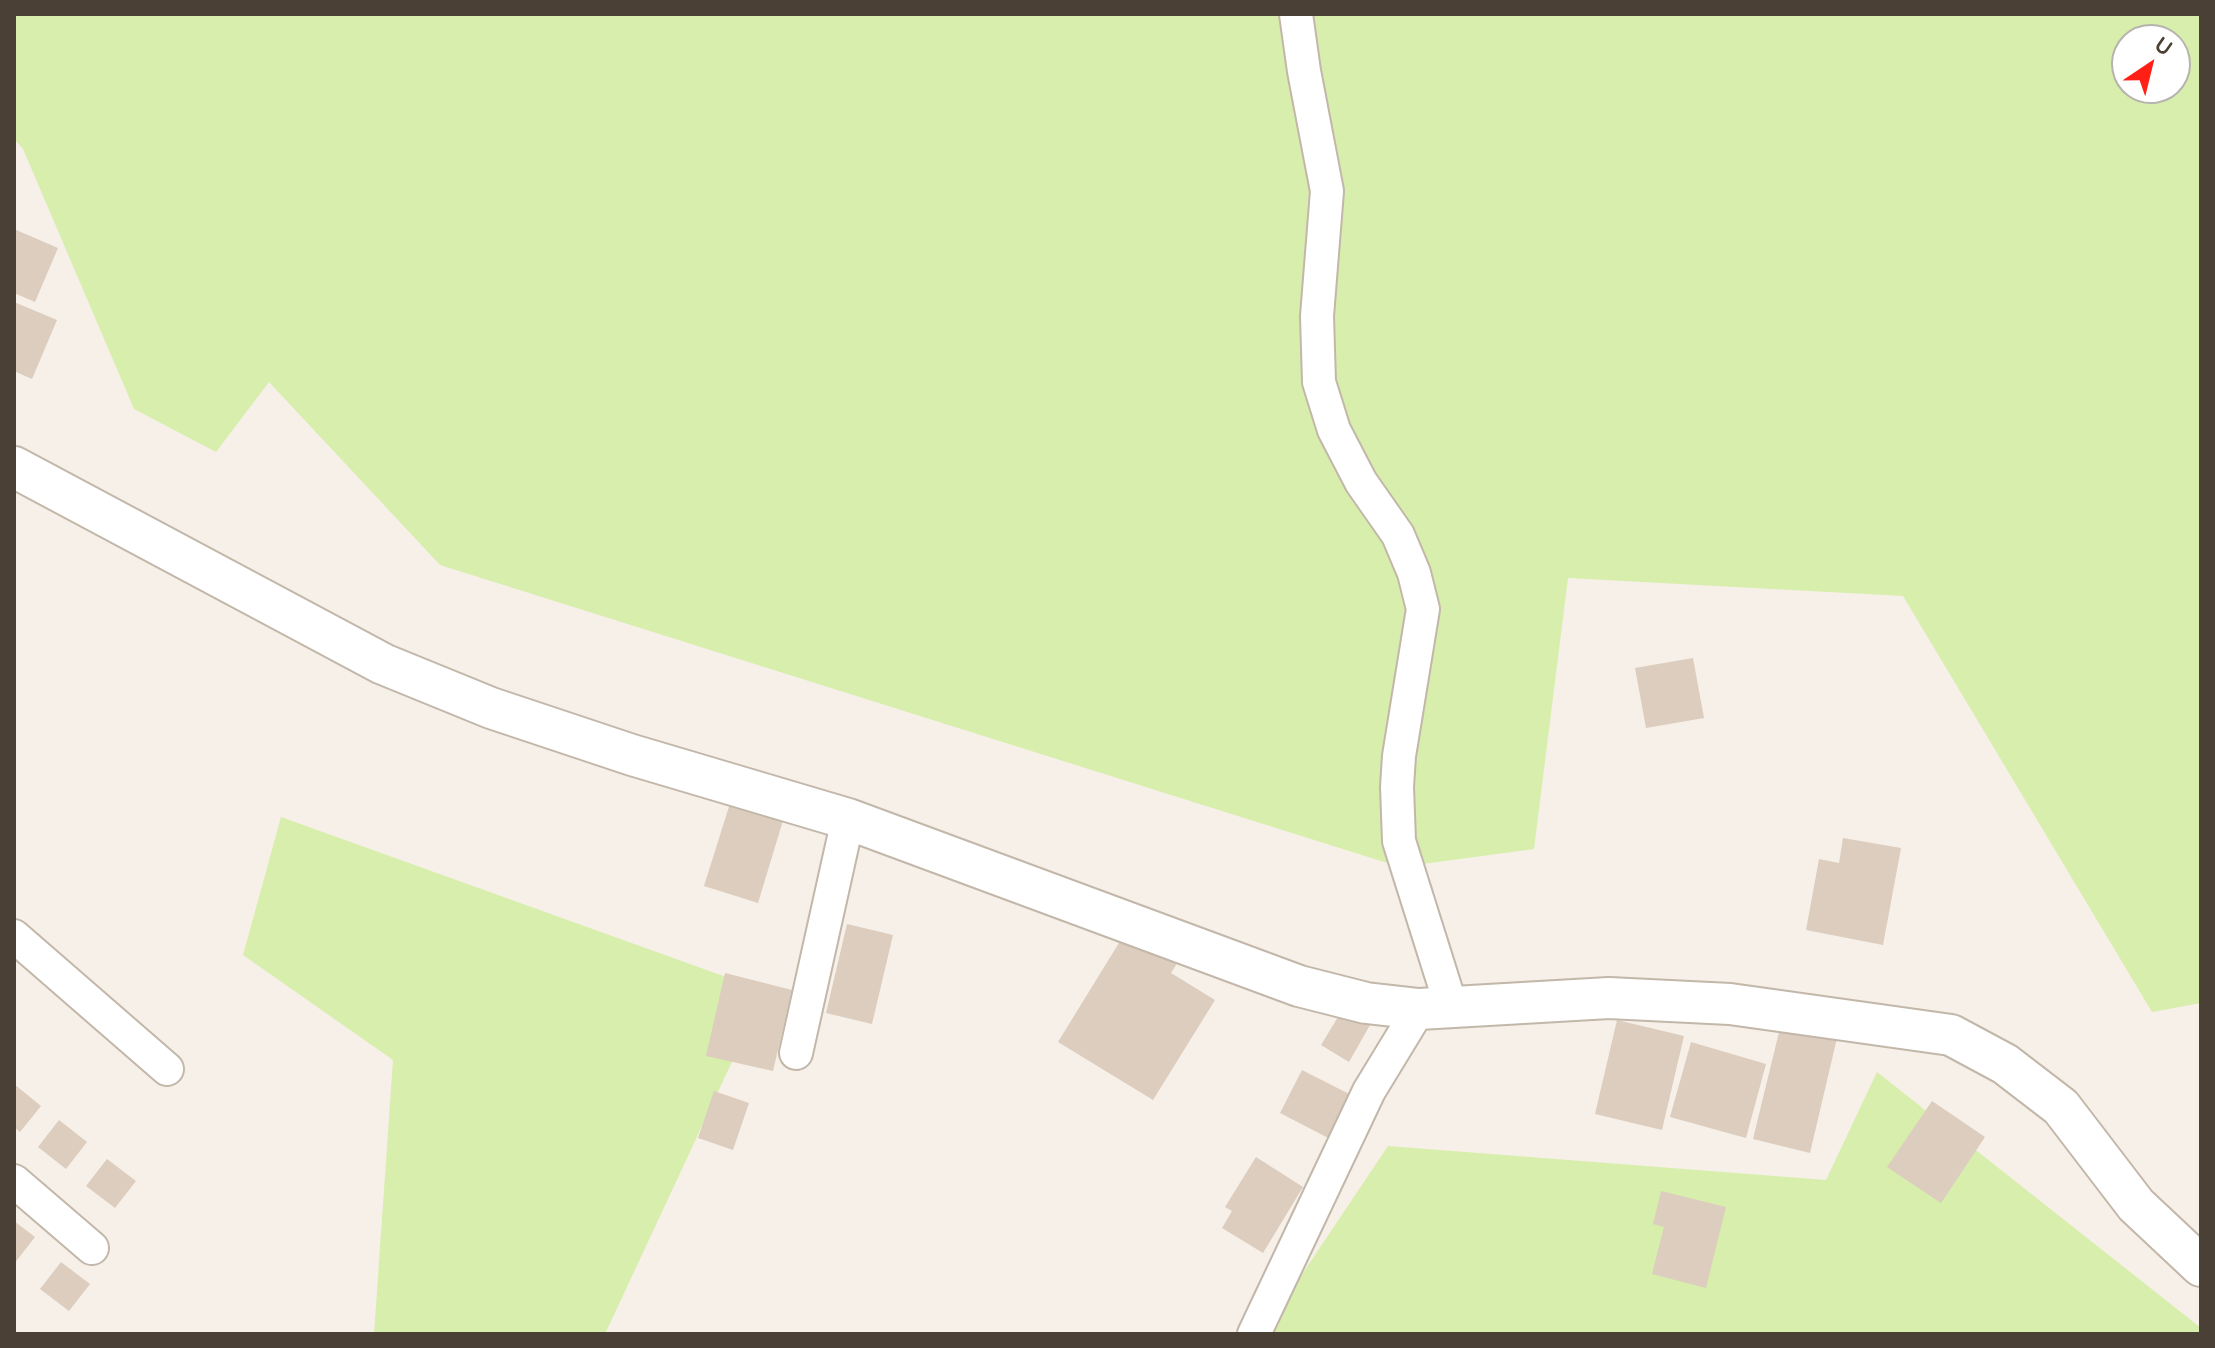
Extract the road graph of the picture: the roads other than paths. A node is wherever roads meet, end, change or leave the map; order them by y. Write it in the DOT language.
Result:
graph roads {
  1 [pos="1296,14"];
  2 [pos="14,467"];
  3 [pos="848,819"];
  4 [pos="14,936"];
  5 [pos="1435,1008"];
  6 [pos="796,1053"];
  7 [pos="167,1069"];
  8 [pos="14,1181"];
  9 [pos="92,1248"];
  10 [pos="2201,1266"];
  11 [pos="1254,1334"];
  1 -- 5 [label="street"];
  2 -- 3 [label="street"];
  3 -- 5 [label="street"];
  3 -- 6 [label="street"];
  4 -- 7 [label="street"];
  5 -- 10 [label="street"];
  5 -- 11 [label="street"];
  8 -- 9 [label="street"];
}
